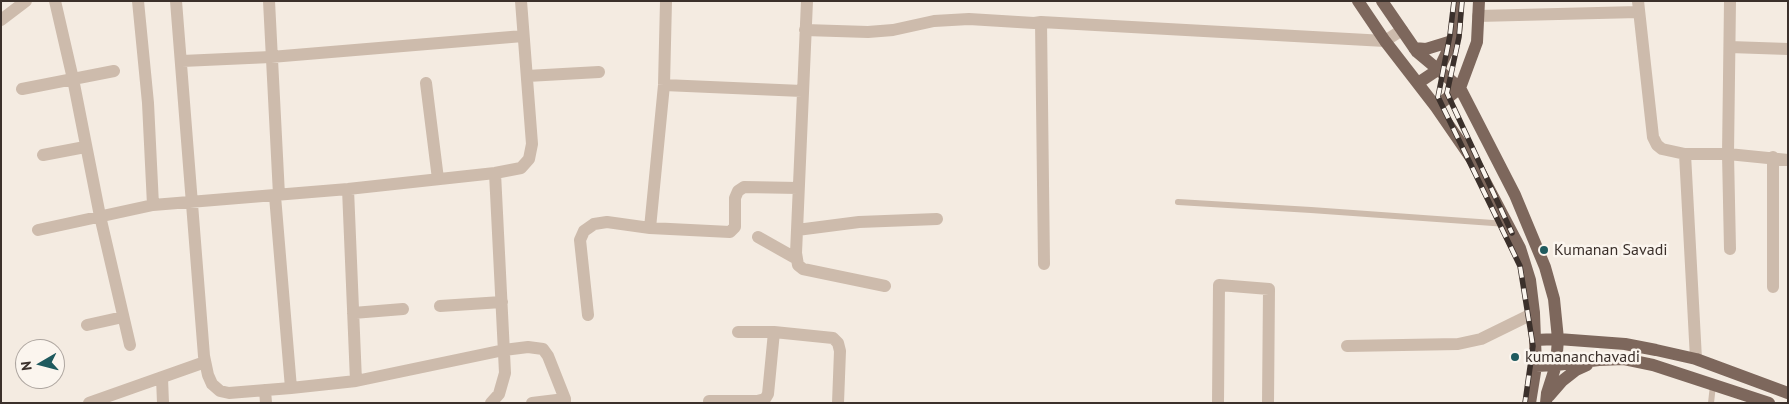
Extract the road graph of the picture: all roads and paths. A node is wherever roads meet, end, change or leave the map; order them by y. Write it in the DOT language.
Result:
graph roads {
  1 [pos="26,1"];
  2 [pos="56,1"];
  3 [pos="138,1"];
  4 [pos="176,1"];
  5 [pos="269,1"];
  6 [pos="521,1"];
  7 [pos="666,1"];
  8 [pos="807,1"];
  9 [pos="1358,1"];
  10 [pos="1382,1"];
  11 [pos="1458,1"];
  12 [pos="1479,1"];
  13 [pos="1730,1"];
  14 [pos="1638,7"];
  15 [pos="1478,16"];
  16 [pos="1,20"];
  17 [pos="1041,22"];
  18 [pos="805,30"];
  19 [pos="1402,30"];
  20 [pos="523,36"];
  21 [pos="1452,40"];
  22 [pos="1385,41"];
  23 [pos="1730,47"];
  24 [pos="1414,48"];
  25 [pos="1788,49"];
  26 [pos="271,56"];
  27 [pos="182,61"];
  28 [pos="1439,70"];
  29 [pos="114,71"];
  30 [pos="599,72"];
  31 [pos="527,76"];
  32 [pos="73,79"];
  33 [pos="426,83"];
  34 [pos="1418,83"];
  35 [pos="664,85"];
  36 [pos="1460,88"];
  37 [pos="22,89"];
  38 [pos="802,91"];
  39 [pos="1436,107"];
  40 [pos="85,147"];
  41 [pos="1685,154"];
  42 [pos="1728,154"];
  43 [pos="43,155"];
  44 [pos="1773,158"];
  45 [pos="1788,160"];
  46 [pos="495,173"];
  47 [pos="438,179"];
  48 [pos="798,188"];
  49 [pos="348,189"];
  50 [pos="277,195"];
  51 [pos="192,202"];
  52 [pos="1178,202"];
  53 [pos="153,205"];
  54 [pos="100,216"];
  55 [pos="937,219"];
  56 [pos="1507,224"];
  57 [pos="650,228"];
  58 [pos="38,230"];
  59 [pos="797,230"];
  60 [pos="758,237"];
  61 [pos="1730,249"];
  62 [pos="797,259"];
  63 [pos="1044,264"];
  64 [pos="885,286"];
  65 [pos="1773,286"];
  66 [pos="502,302"];
  67 [pos="440,306"];
  68 [pos="403,309"];
  69 [pos="1534,312"];
  70 [pos="353,313"];
  71 [pos="588,315"];
  72 [pos="123,317"];
  73 [pos="87,325"];
  74 [pos="738,332"];
  75 [pos="774,332"];
  76 [pos="1558,339"];
  77 [pos="1535,340"];
  78 [pos="130,346"];
  79 [pos="1347,346"];
  80 [pos="504,350"];
  81 [pos="1696,359"];
  82 [pos="1599,360"];
  83 [pos="205,362"];
  84 [pos="1556,365"];
  85 [pos="1536,366"];
  86 [pos="162,378"];
  87 [pos="356,381"];
  88 [pos="1713,385"];
  89 [pos="291,388"];
  90 [pos="1788,393"];
  91 [pos="266,396"];
  92 [pos="1546,400"];
  93 [pos="565,401"];
  94 [pos="717,402"];
  95 [pos="89,403"];
  96 [pos="163,403"];
  97 [pos="492,403"];
  98 [pos="532,403"];
  99 [pos="838,403"];
  100 [pos="1218,403"];
  101 [pos="1268,403"];
  102 [pos="1530,403"];
  103 [pos="1711,403"];
  104 [pos="1768,403"];
  1 -- 16 [label="street"];
  2 -- 32 [label="street"];
  3 -- 53 [label="street"];
  4 -- 27 [label="street"];
  5 -- 26 [label="street"];
  6 -- 20 [label="street"];
  7 -- 35 [label="street"];
  8 -- 18 [label="street"];
  9 -- 22 [label="main road"];
  10 -- 19 [label="main road"];
  11 -- 21 [label="main road"];
  12 -- 15 [label="main road"];
  13 -- 23 [label="street"];
  14 -- 15 [label="street"];
  14 -- 41 [label="street"];
  15 -- 36 [label="main road"];
  17 -- 18 [label="street"];
  17 -- 22 [label="street"];
  17 -- 63 [label="street"];
  18 -- 38 [label="street"];
  19 -- 22 [label="street"];
  19 -- 24 [label="main road"];
  20 -- 26 [label="street"];
  20 -- 31 [label="street"];
  21 -- 24 [label="main road"];
  21 -- 28 [label="main road"];
  22 -- 34 [label="main road"];
  23 -- 25 [label="street"];
  23 -- 42 [label="street"];
  24 -- 28 [label="main road"];
  26 -- 27 [label="street"];
  26 -- 50 [label="street"];
  27 -- 51 [label="street"];
  28 -- 34 [label="main road"];
  28 -- 36 [label="main road"];
  29 -- 32 [label="street"];
  30 -- 31 [label="street"];
  31 -- 46 [label="street"];
  32 -- 37 [label="street"];
  32 -- 40 [label="street"];
  33 -- 47 [label="street"];
  34 -- 39 [label="main road"];
  35 -- 38 [label="street"];
  35 -- 57 [label="street"];
  36 -- 39 [label="main road"];
  36 -- 76 [label="main road"];
  38 -- 48 [label="street"];
  39 -- 56 [label="main road"];
  40 -- 43 [label="street"];
  40 -- 54 [label="street"];
  41 -- 42 [label="street"];
  41 -- 81 [label="street"];
  42 -- 44 [label="street"];
  42 -- 61 [label="street"];
  44 -- 45 [label="street"];
  44 -- 65 [label="street"];
  46 -- 47 [label="street"];
  46 -- 66 [label="street"];
  47 -- 49 [label="street"];
  48 -- 57 [label="street"];
  48 -- 59 [label="street"];
  49 -- 50 [label="street"];
  49 -- 70 [label="street"];
  50 -- 51 [label="street"];
  50 -- 89 [label="street"];
  51 -- 53 [label="street"];
  51 -- 83 [label="street"];
  52 -- 56 [label="lane"];
  53 -- 54 [label="street"];
  54 -- 58 [label="street"];
  54 -- 72 [label="street"];
  55 -- 59 [label="street"];
  56 -- 69 [label="main road"];
  57 -- 71 [label="street"];
  59 -- 62 [label="street"];
  60 -- 62 [label="street"];
  62 -- 64 [label="street"];
  66 -- 67 [label="street"];
  66 -- 80 [label="street"];
  68 -- 70 [label="street"];
  69 -- 77 [label="main road"];
  69 -- 79 [label="street"];
  70 -- 87 [label="street"];
  72 -- 73 [label="street"];
  72 -- 78 [label="street"];
  74 -- 75 [label="street"];
  75 -- 94 [label="street"];
  75 -- 99 [label="street"];
  76 -- 77 [label="main road"];
  76 -- 81 [label="main road"];
  76 -- 84 [label="main road"];
  77 -- 85 [label="main road"];
  80 -- 87 [label="street"];
  80 -- 93 [label="street"];
  80 -- 97 [label="street"];
  81 -- 90 [label="main road"];
  82 -- 84 [label="main road"];
  82 -- 88 [label="main road"];
  82 -- 92 [label="main road"];
  83 -- 86 [label="street"];
  83 -- 91 [label="street"];
  84 -- 85 [label="main road"];
  84 -- 92 [label="main road"];
  85 -- 102 [label="main road"];
  86 -- 95 [label="street"];
  86 -- 96 [label="street"];
  87 -- 89 [label="street"];
  88 -- 103 [label="lane"];
  88 -- 104 [label="main road"];
  89 -- 91 [label="street"];
  93 -- 98 [label="street"];
  100 -- 101 [label="street"];
}
